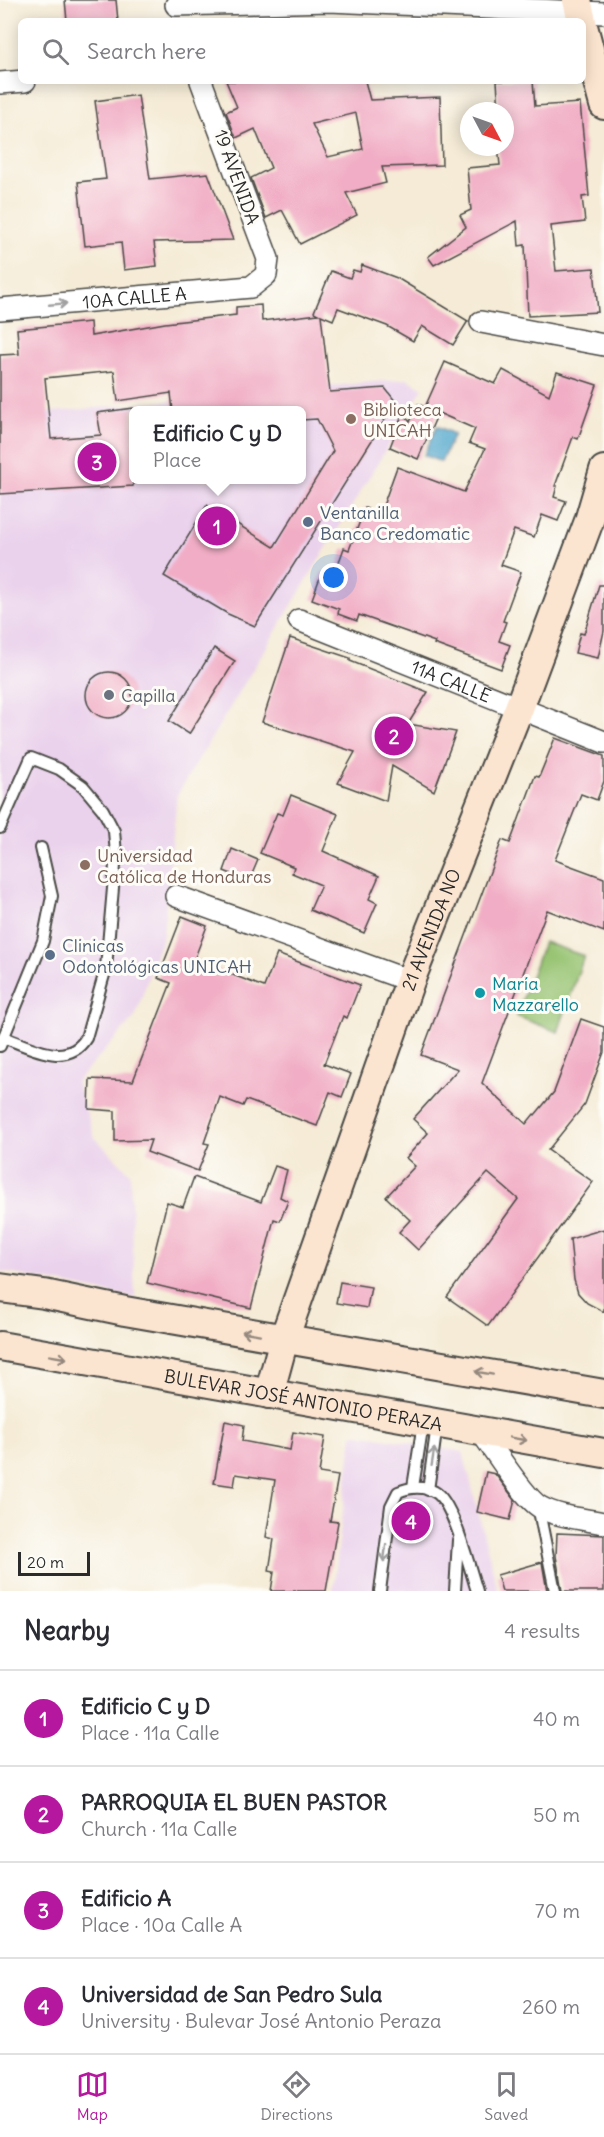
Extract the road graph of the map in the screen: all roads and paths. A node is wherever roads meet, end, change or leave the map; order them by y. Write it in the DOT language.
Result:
graph roads {
  1 [pos="329,0"];
  2 [pos="177,9"];
  3 [pos="585,14"];
  4 [pos="586,19"];
  5 [pos="18,82"];
  6 [pos="0,83"];
  7 [pos="202,84"];
  8 [pos="604,105"];
  9 [pos="266,275"];
  10 [pos="0,309"];
  11 [pos="481,322"];
  12 [pos="604,345"];
  13 [pos="604,470"];
  14 [pos="596,524"];
  15 [pos="299,620"];
  16 [pos="519,708"];
  17 [pos="604,742"];
  18 [pos="0,828"];
  19 [pos="41,848"];
  20 [pos="176,896"];
  21 [pos="410,981"];
  22 [pos="2,1042"];
  23 [pos="0,1288"];
  24 [pos="284,1339"];
  25 [pos="0,1347"];
  26 [pos="269,1394"];
  27 [pos="604,1394"];
  28 [pos="430,1424"];
  29 [pos="481,1432"];
  30 [pos="604,1453"];
  31 [pos="413,1488"];
  32 [pos="428,1490"];
  33 [pos="537,1506"];
  34 [pos="604,1523"];
  35 [pos="459,1534"];
  36 [pos="380,1591"];
  37 [pos="455,1591"];
  38 [pos="477,1591"];
  39 [pos="555,1591"];
  1 -- 2 [label="street"];
  1 -- 3 [label="street"];
  4 -- 8 [label="main road"];
  5 -- 6 [label="street"];
  7 -- 9 [label="street, 19 AVENIDA"];
  10 -- 9 [label="street, 10A CALLE A, one-way"];
  11 -- 12 [label="street"];
  13 -- 14 [label="main road, 21 AVENIDA NO"];
  14 -- 16 [label="main road, 21 AVENIDA NO"];
  15 -- 16 [label="street, 11A CALLE"];
  16 -- 17 [label="street, 11A CALLE"];
  16 -- 21 [label="main road, 21 AVENIDA NO"];
  18 -- 22 [label="lane"];
  19 -- 22 [label="lane"];
  20 -- 21 [label="street"];
  21 -- 24 [label="main road, 21 AVENIDA NO"];
  24 -- 23 [label="main road, one-way"];
  24 -- 26 [label="main road, 21 AVENIDA NO"];
  27 -- 24 [label="main road, one-way"];
  25 -- 26 [label="main road, BULEVAR JOSÉ ANTONIO PERAZA, one-way"];
  26 -- 28 [label="main road, BULEVAR JOSÉ ANTONIO PERAZA"];
  28 -- 29 [label="main road, BULEVAR JOSÉ ANTONIO PERAZA"];
  28 -- 31 [label="lane"];
  32 -- 28 [label="lane, one-way"];
  29 -- 30 [label="main road, BULEVAR JOSÉ ANTONIO PERAZA, one-way"];
  29 -- 33 [label="street"];
  31 -- 32 [label="lane"];
  31 -- 36 [label="lane, one-way"];
  32 -- 35 [label="lane"];
  33 -- 34 [label="street"];
  33 -- 39 [label="lane"];
  35 -- 37 [label="lane"];
  35 -- 38 [label="lane"];
}
